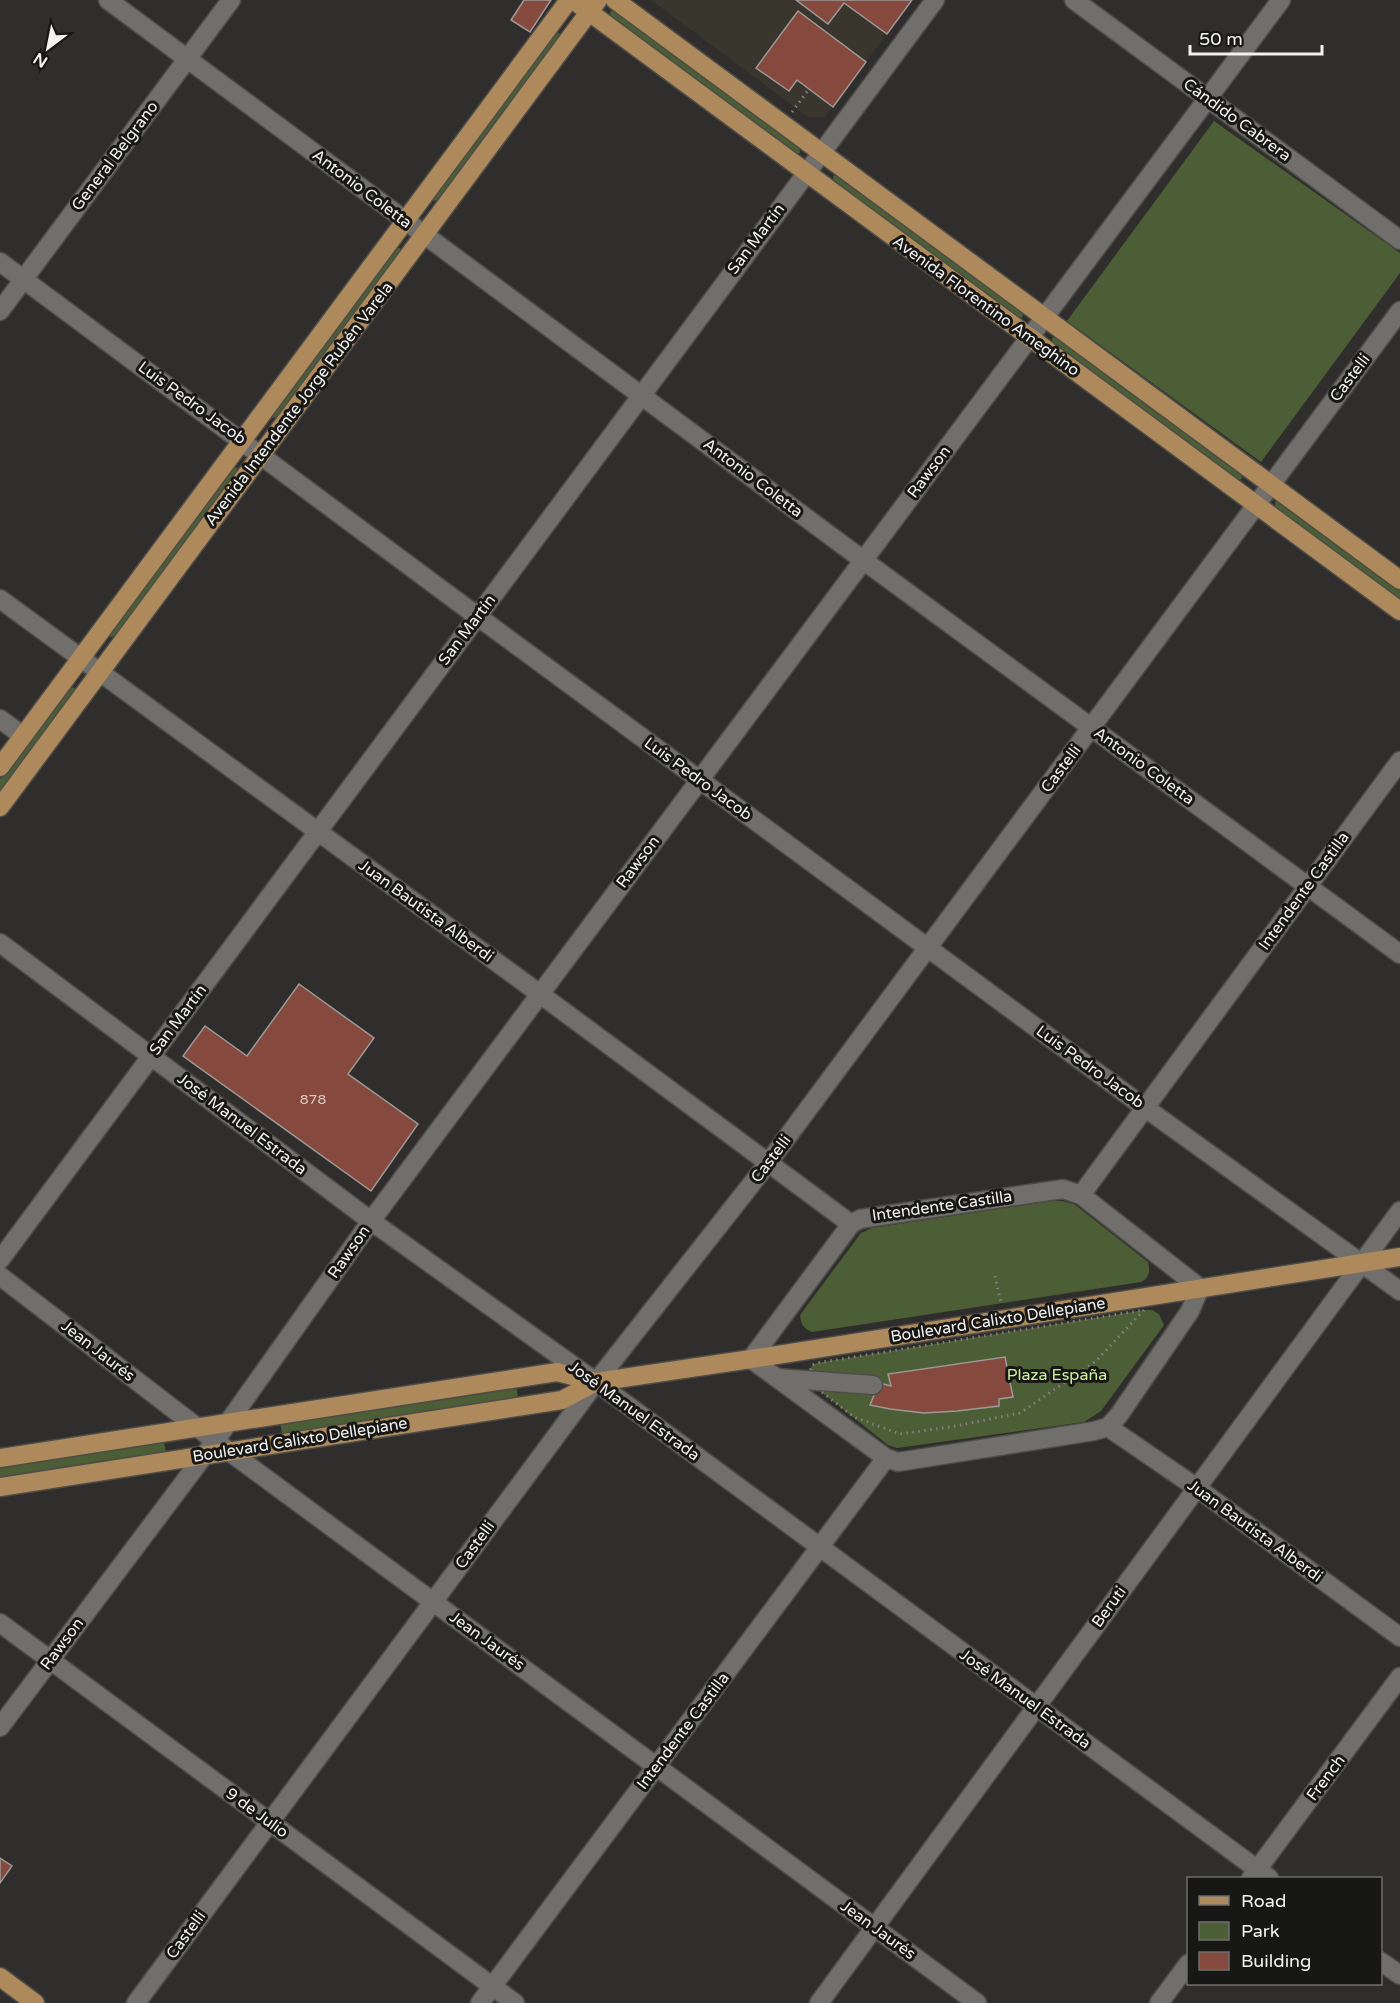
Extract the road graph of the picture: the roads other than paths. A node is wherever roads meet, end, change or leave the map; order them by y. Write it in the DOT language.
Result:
graph roads {
  1 [pos="108,0"];
  2 [pos="231,0"];
  3 [pos="571,0"];
  4 [pos="615,0"];
  5 [pos="935,0"];
  6 [pos="1074,0"];
  7 [pos="1281,0"];
  8 [pos="593,6"];
  9 [pos="187,59"];
  10 [pos="1208,98"];
  11 [pos="821,152"];
  12 [pos="806,172"];
  13 [pos="405,221"];
  14 [pos="424,235"];
  15 [pos="1400,240"];
  16 [pos="0,262"];
  17 [pos="24,279"];
  18 [pos="1400,310"];
  19 [pos="0,311"];
  20 [pos="1044,317"];
  21 [pos="1029,338"];
  22 [pos="642,394"];
  23 [pos="242,440"];
  24 [pos="261,455"];
  25 [pos="1271,484"];
  26 [pos="1256,505"];
  27 [pos="863,560"];
  28 [pos="1400,580"];
  29 [pos="0,599"];
  30 [pos="1400,611"];
  31 [pos="477,616"];
  32 [pos="80,659"];
  33 [pos="99,673"];
  34 [pos="0,719"];
  35 [pos="1091,728"];
  36 [pos="23,736"];
  37 [pos="1400,761"];
  38 [pos="0,766"];
  39 [pos="699,780"];
  40 [pos="0,807"];
  41 [pos="318,831"];
  42 [pos="1307,887"];
  43 [pos="0,943"];
  44 [pos="928,948"];
  45 [pos="1400,954"];
  46 [pos="540,994"];
  47 [pos="151,1057"];
  48 [pos="1144,1107"];
  49 [pos="768,1163"];
  50 [pos="1081,1195"];
  51 [pos="1400,1211"];
  52 [pos="371,1221"];
  53 [pos="850,1224"];
  54 [pos="1400,1257"];
  55 [pos="0,1260"];
  56 [pos="1362,1262"];
  57 [pos="0,1276"];
  58 [pos="1200,1288"];
  59 [pos="1400,1291"];
  60 [pos="751,1359"];
  61 [pos="777,1378"];
  62 [pos="596,1382"];
  63 [pos="873,1384"];
  64 [pos="228,1423"];
  65 [pos="197,1427"];
  66 [pos="1108,1427"];
  67 [pos="216,1449"];
  68 [pos="0,1458"];
  69 [pos="886,1458"];
  70 [pos="0,1487"];
  71 [pos="1197,1488"];
  72 [pos="819,1547"];
  73 [pos="433,1602"];
  74 [pos="0,1623"];
  75 [pos="1400,1637"];
  76 [pos="50,1660"];
  77 [pos="1400,1677"];
  78 [pos="1036,1707"];
  79 [pos="0,1727"];
  80 [pos="656,1766"];
  81 [pos="270,1822"];
  82 [pos="1259,1876"];
  83 [pos="874,1927"];
  84 [pos="1382,1962"];
  85 [pos="1187,1965"];
  86 [pos="1400,1976"];
  87 [pos="0,1977"];
  88 [pos="492,1986"];
  89 [pos="35,2003"];
  90 [pos="136,2003"];
  91 [pos="480,2003"];
  92 [pos="515,2003"];
  93 [pos="819,2003"];
  94 [pos="977,2003"];
  95 [pos="1159,2003"];
  1 -- 9 [label="street, Antonio Coletta"];
  2 -- 9 [label="street, General Belgrano"];
  3 -- 8 [label="main road, Avenida Florentino Ameghino"];
  3 -- 13 [label="main road, Avenida Intendente Jorge Rubén Varela"];
  4 -- 11 [label="main road, Avenida Florentino Ameghino"];
  5 -- 11 [label="street, San Martín"];
  6 -- 10 [label="street, Cándido Cabrera"];
  7 -- 10 [label="street, Rawson"];
  8 -- 12 [label="main road, Avenida Florentino Ameghino"];
  8 -- 14 [label="main road, Avenida Intendente Jorge Rubén Varela"];
  9 -- 13 [label="street, Antonio Coletta"];
  9 -- 17 [label="street, General Belgrano"];
  10 -- 15 [label="street, Cándido Cabrera"];
  10 -- 20 [label="street, Rawson"];
  11 -- 12 [label="street, San Martín"];
  11 -- 20 [label="main road, Avenida Florentino Ameghino"];
  12 -- 21 [label="main road, Avenida Florentino Ameghino"];
  12 -- 22 [label="street, San Martín"];
  13 -- 14 [label="street, Antonio Coletta"];
  13 -- 23 [label="main road, Avenida Intendente Jorge Rubén Varela"];
  14 -- 22 [label="street, Antonio Coletta"];
  14 -- 24 [label="main road, Avenida Intendente Jorge Rubén Varela"];
  16 -- 17 [label="street, Luis Pedro Jacob"];
  17 -- 19 [label="street, General Belgrano"];
  17 -- 23 [label="street, Luis Pedro Jacob"];
  18 -- 25 [label="street, Castelli"];
  20 -- 21 [label="street, Rawson"];
  20 -- 25 [label="main road, Avenida Florentino Ameghino"];
  21 -- 26 [label="main road, Avenida Florentino Ameghino"];
  21 -- 27 [label="street, Rawson"];
  22 -- 27 [label="street, Antonio Coletta"];
  22 -- 31 [label="street, San Martín"];
  23 -- 24 [label="street, Luis Pedro Jacob"];
  23 -- 32 [label="main road, Avenida Intendente Jorge Rubén Varela"];
  24 -- 31 [label="street, Luis Pedro Jacob"];
  24 -- 33 [label="main road, Avenida Intendente Jorge Rubén Varela"];
  25 -- 26 [label="street, Castelli"];
  25 -- 28 [label="main road, Avenida Florentino Ameghino"];
  26 -- 30 [label="main road, Avenida Florentino Ameghino"];
  26 -- 35 [label="street, Castelli"];
  27 -- 35 [label="street, Antonio Coletta"];
  27 -- 39 [label="street, Rawson"];
  29 -- 32 [label="street, Juan Bautista Alberdi"];
  31 -- 39 [label="street, Luis Pedro Jacob"];
  31 -- 41 [label="street, San Martín"];
  32 -- 33 [label="street, Juan Bautista Alberdi"];
  32 -- 36 [label="main road, Avenida Intendente Jorge Rubén Varela"];
  33 -- 40 [label="main road, Avenida Intendente Jorge Rubén Varela"];
  33 -- 41 [label="street, Juan Bautista Alberdi"];
  34 -- 36 [label="street"];
  35 -- 42 [label="street, Antonio Coletta"];
  35 -- 44 [label="street, Castelli"];
  36 -- 38 [label="main road, Avenida Intendente Jorge Rubén Varela"];
  37 -- 42 [label="street, Intendente Castilla"];
  39 -- 44 [label="street, Luis Pedro Jacob"];
  39 -- 46 [label="street, Rawson"];
  41 -- 46 [label="street, Juan Bautista Alberdi"];
  41 -- 47 [label="street, San Martín"];
  42 -- 45 [label="street, Antonio Coletta"];
  42 -- 48 [label="street, Intendente Castilla"];
  43 -- 47 [label="street, José Manuel Estrada"];
  44 -- 48 [label="street, Luis Pedro Jacob"];
  44 -- 49 [label="street, Castelli"];
  46 -- 49 [label="street, Juan Bautista Alberdi"];
  46 -- 52 [label="street, Rawson"];
  47 -- 52 [label="street, José Manuel Estrada"];
  47 -- 55 [label="street, San Martín"];
  48 -- 50 [label="street, Intendente Castilla"];
  48 -- 56 [label="street, Luis Pedro Jacob"];
  49 -- 53 [label="street, Juan Bautista Alberdi"];
  49 -- 62 [label="street, Castelli"];
  50 -- 53 [label="street, Intendente Castilla"];
  50 -- 58 [label="street, Intendente Castilla"];
  51 -- 56 [label="street, Beruti"];
  52 -- 62 [label="street, José Manuel Estrada"];
  52 -- 64 [label="street, Rawson"];
  53 -- 60 [label="street, Intendente Castilla"];
  54 -- 56 [label="main road, Boulevard Calixto Dellepiane"];
  56 -- 58 [label="main road, Boulevard Calixto Dellepiane"];
  56 -- 59 [label="street, Luis Pedro Jacob"];
  56 -- 71 [label="street, Beruti"];
  57 -- 65 [label="street, Jean Jaurés"];
  58 -- 60 [label="main road, Boulevard Calixto Dellepiane"];
  58 -- 66 [label="street"];
  60 -- 61 [label="street"];
  60 -- 62 [label="main road, Boulevard Calixto Dellepiane"];
  61 -- 63 [label="street"];
  61 -- 69 [label="street"];
  62 -- 64 [label="main road, Boulevard Calixto Dellepiane"];
  62 -- 67 [label="main road, Boulevard Calixto Dellepiane"];
  62 -- 72 [label="street, José Manuel Estrada"];
  62 -- 73 [label="street, Castelli"];
  64 -- 65 [label="main road, Boulevard Calixto Dellepiane"];
  64 -- 67 [label="street, Rawson"];
  65 -- 67 [label="street, Jean Jaurés"];
  65 -- 68 [label="main road, Boulevard Calixto Dellepiane"];
  66 -- 69 [label="street"];
  66 -- 71 [label="street, Juan Bautista Alberdi"];
  67 -- 70 [label="main road, Boulevard Calixto Dellepiane"];
  67 -- 73 [label="street, Jean Jaurés"];
  67 -- 76 [label="street, Rawson"];
  69 -- 72 [label="street, Intendente Castilla"];
  71 -- 75 [label="street, Juan Bautista Alberdi"];
  71 -- 78 [label="street, Beruti"];
  72 -- 78 [label="street, José Manuel Estrada"];
  72 -- 80 [label="street, Intendente Castilla"];
  73 -- 80 [label="street, Jean Jaurés"];
  73 -- 81 [label="street, Castelli"];
  74 -- 76 [label="street, 9 de Julio"];
  76 -- 79 [label="street, Rawson"];
  76 -- 81 [label="street, 9 de Julio"];
  77 -- 82 [label="street, French"];
  78 -- 82 [label="street, José Manuel Estrada"];
  78 -- 83 [label="street, Beruti"];
  80 -- 83 [label="street, Jean Jaurés"];
  80 -- 88 [label="street, Intendente Castilla"];
  81 -- 88 [label="street, 9 de Julio"];
  81 -- 90 [label="street, Castelli"];
  83 -- 93 [label="street, Beruti"];
  83 -- 94 [label="street, Jean Jaurés"];
  84 -- 86 [label="street"];
  85 -- 95 [label="street"];
  87 -- 89 [label="main road"];
  88 -- 91 [label="street, Intendente Castilla"];
  88 -- 92 [label="street, 9 de Julio"];
}
